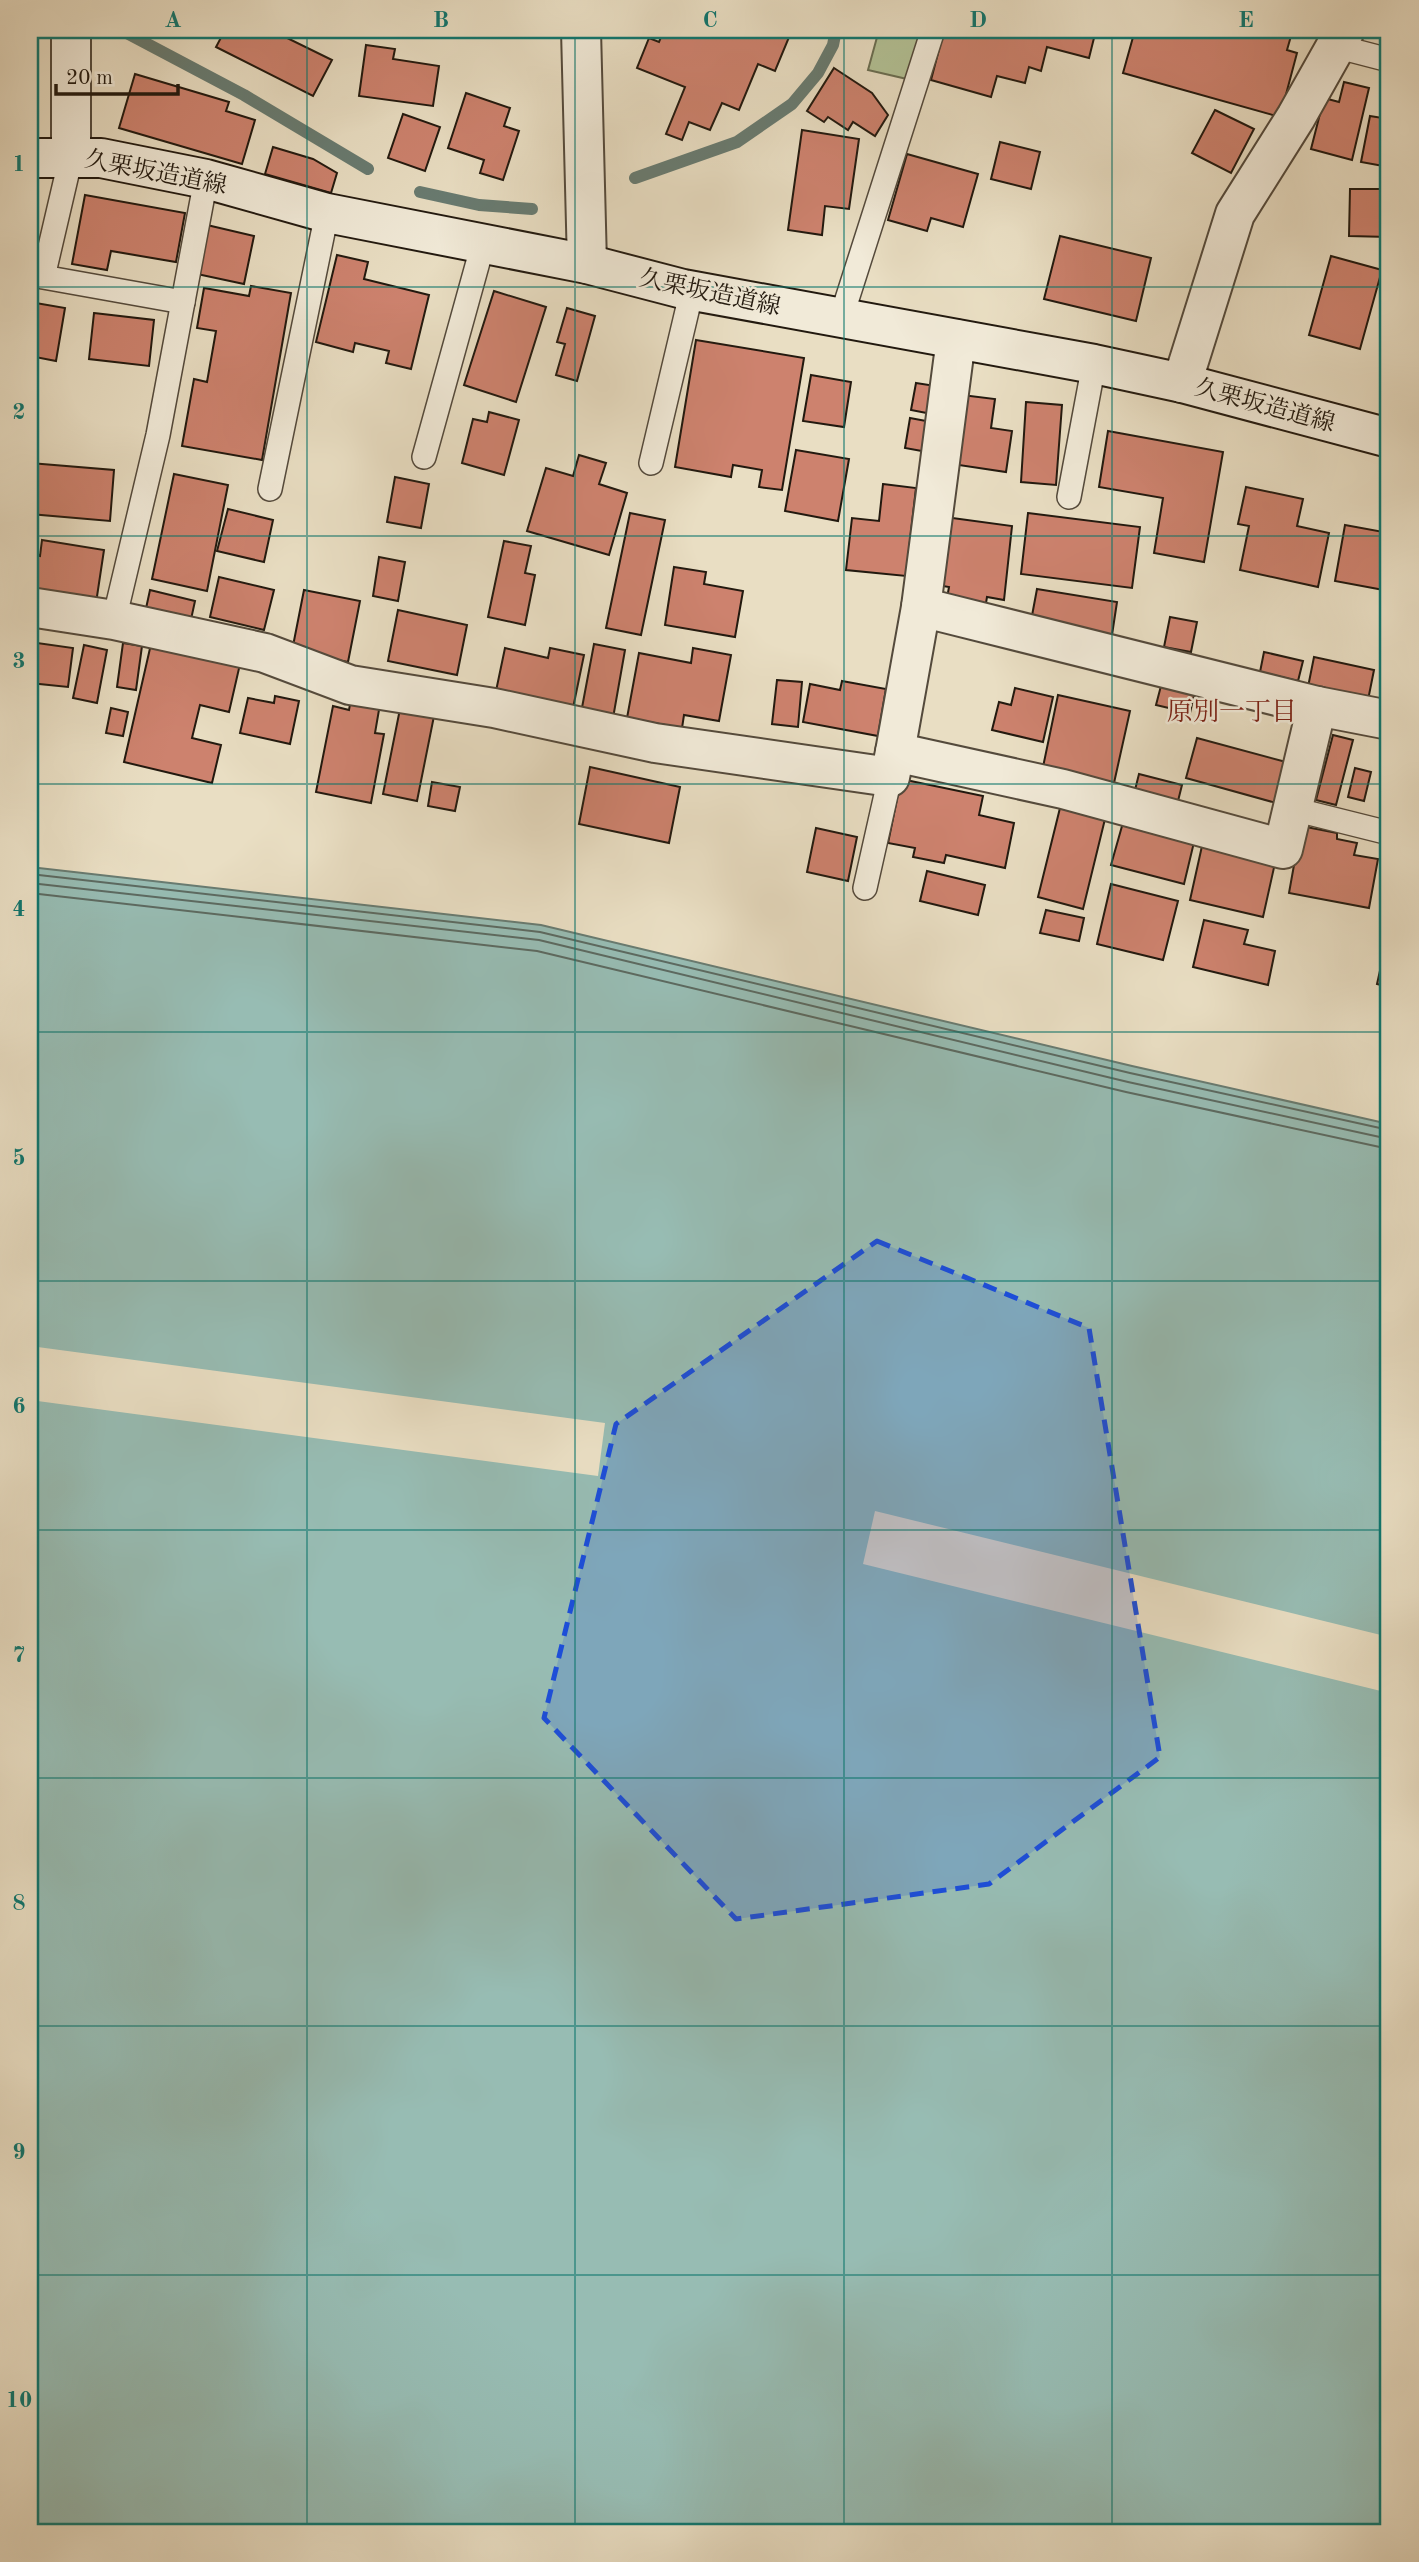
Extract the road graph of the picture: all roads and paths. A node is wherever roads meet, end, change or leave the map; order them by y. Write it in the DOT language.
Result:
graph roads {
  1 [pos="71,30"];
  2 [pos="581,30"];
  3 [pos="933,30"];
  4 [pos="1340,38"];
  5 [pos="1389,60"];
  6 [pos="71,157"];
  7 [pos="30,158"];
  8 [pos="206,178"];
  9 [pos="327,213"];
  10 [pos="483,244"];
  11 [pos="587,264"];
  12 [pos="692,290"];
  13 [pos="183,302"];
  14 [pos="841,318"];
  15 [pos="956,339"];
  16 [pos="1094,364"];
  17 [pos="1182,383"];
  18 [pos="1389,438"];
  19 [pos="424,457"];
  20 [pos="650,463"];
  21 [pos="270,489"];
  22 [pos="1069,497"];
  23 [pos="30,607"];
  24 [pos="921,607"];
  25 [pos="114,620"];
  26 [pos="1317,706"];
  27 [pos="1389,720"];
  28 [pos="892,764"];
  29 [pos="1293,809"];
  30 [pos="1389,833"];
  31 [pos="865,888"];
  1 -- 6 [label="street"];
  2 -- 11 [label="street"];
  3 -- 14 [label="lane"];
  4 -- 5 [label="lane"];
  4 -- 17 [label="street"];
  6 -- 7 [label="street, 久栗坂造道線"];
  6 -- 8 [label="street, 久栗坂造道線"];
  6 -- 13 [label="lane"];
  8 -- 9 [label="street, 久栗坂造道線"];
  8 -- 13 [label="lane"];
  9 -- 10 [label="street, 久栗坂造道線"];
  9 -- 21 [label="lane"];
  10 -- 11 [label="street, 久栗坂造道線"];
  10 -- 19 [label="lane"];
  11 -- 12 [label="street, 久栗坂造道線"];
  12 -- 14 [label="street, 久栗坂造道線"];
  12 -- 20 [label="lane"];
  13 -- 25 [label="lane"];
  14 -- 15 [label="street, 久栗坂造道線"];
  15 -- 16 [label="street, 久栗坂造道線"];
  15 -- 24 [label="street"];
  16 -- 17 [label="street, 久栗坂造道線"];
  16 -- 22 [label="lane"];
  17 -- 18 [label="street, 久栗坂造道線"];
  23 -- 25 [label="street"];
  24 -- 26 [label="street"];
  24 -- 28 [label="street"];
  25 -- 28 [label="street"];
  26 -- 27 [label="street"];
  26 -- 29 [label="street"];
  28 -- 29 [label="street"];
  28 -- 31 [label="lane"];
  29 -- 30 [label="lane"];
}
